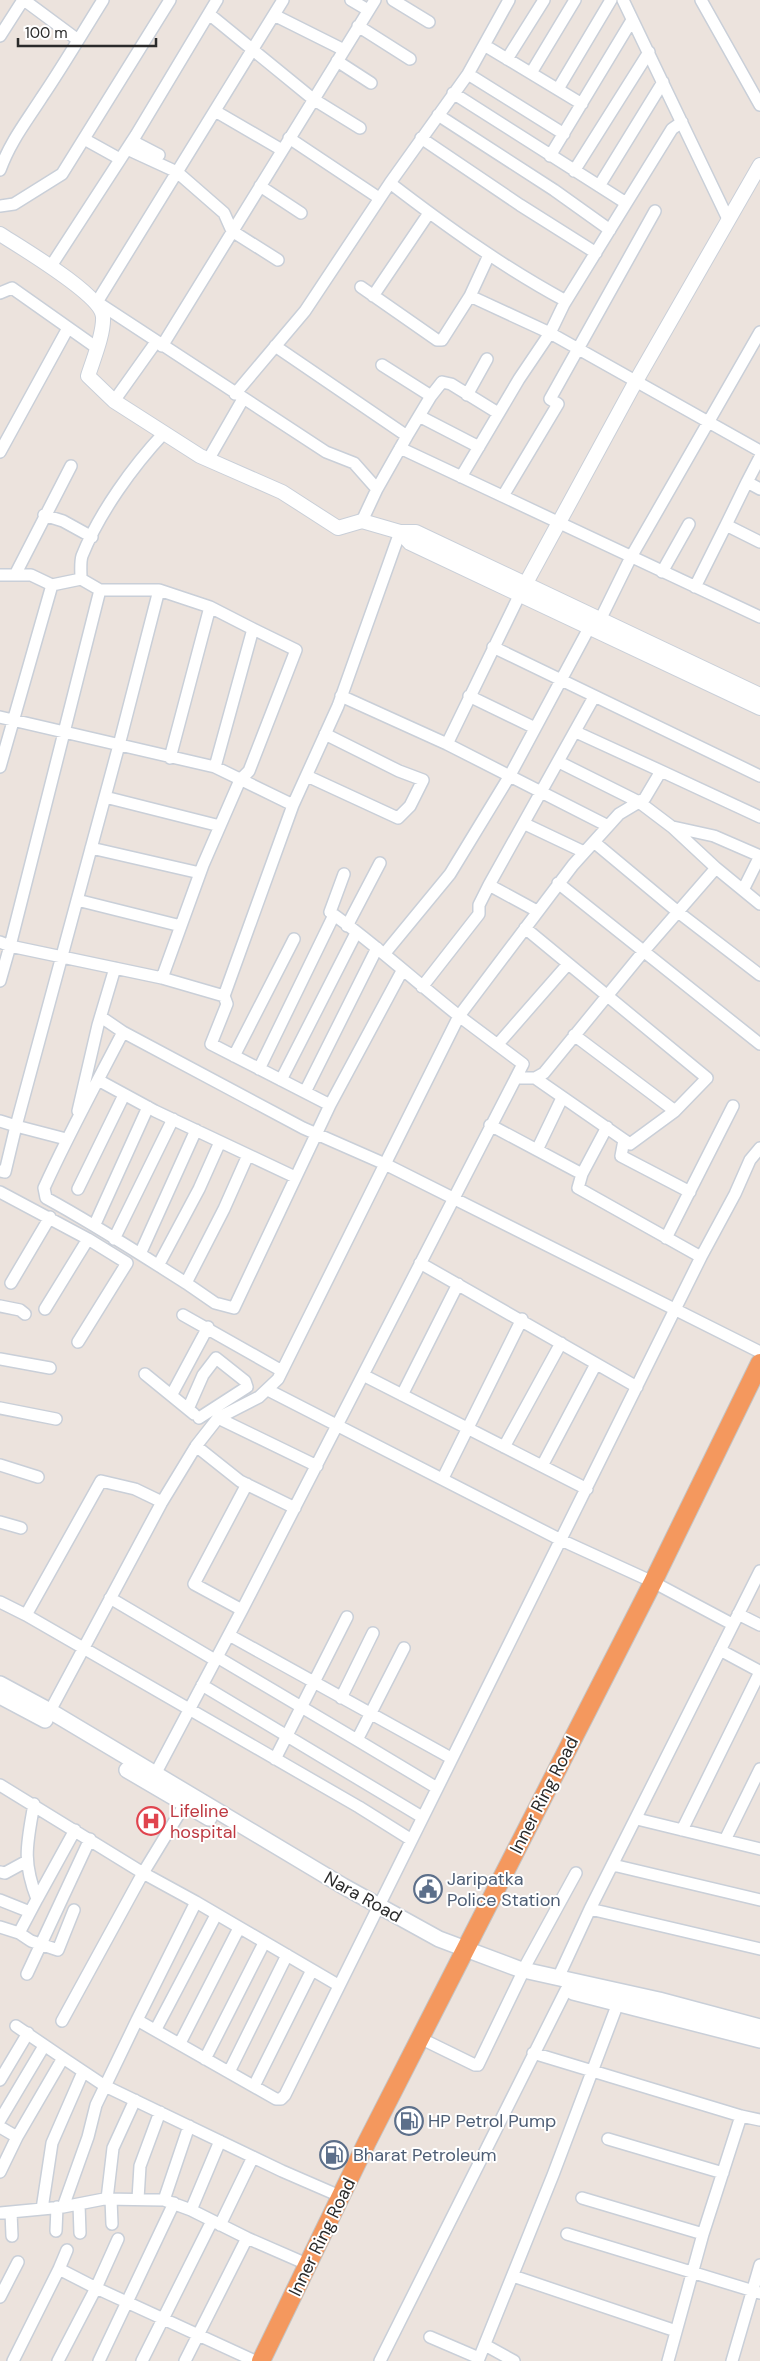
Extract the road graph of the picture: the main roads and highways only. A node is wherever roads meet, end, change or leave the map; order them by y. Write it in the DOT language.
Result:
graph roads {
  1 [pos="760,1362"];
  2 [pos="760,1389"];
  3 [pos="657,1585"];
  4 [pos="0,1684"];
  5 [pos="0,1696"];
  6 [pos="153,1779"];
  7 [pos="375,1910"];
  8 [pos="468,1955"];
  9 [pos="562,1984"];
  10 [pos="760,2027"];
  11 [pos="760,2040"];
  12 [pos="261,2361"];
  13 [pos="271,2361"];
  1 -- 3 [label="highway, Inner Ring Road"];
  2 -- 3 [label="highway, Inner Ring Road"];
  3 -- 8 [label="highway, Inner Ring Road"];
  4 -- 6 [label="main road, Nara Road"];
  5 -- 6 [label="main road, Nara Road"];
  6 -- 7 [label="main road, Nara Road"];
  6 -- 7 [label="main road, Nara Road"];
  7 -- 8 [label="main road, Nara Road"];
  8 -- 9 [label="main road, Nara Road"];
  8 -- 12 [label="highway, Inner Ring Road"];
  8 -- 13 [label="highway, Inner Ring Road"];
  9 -- 10 [label="main road, Nara Road"];
  9 -- 11 [label="main road, Nara Road"];
}
